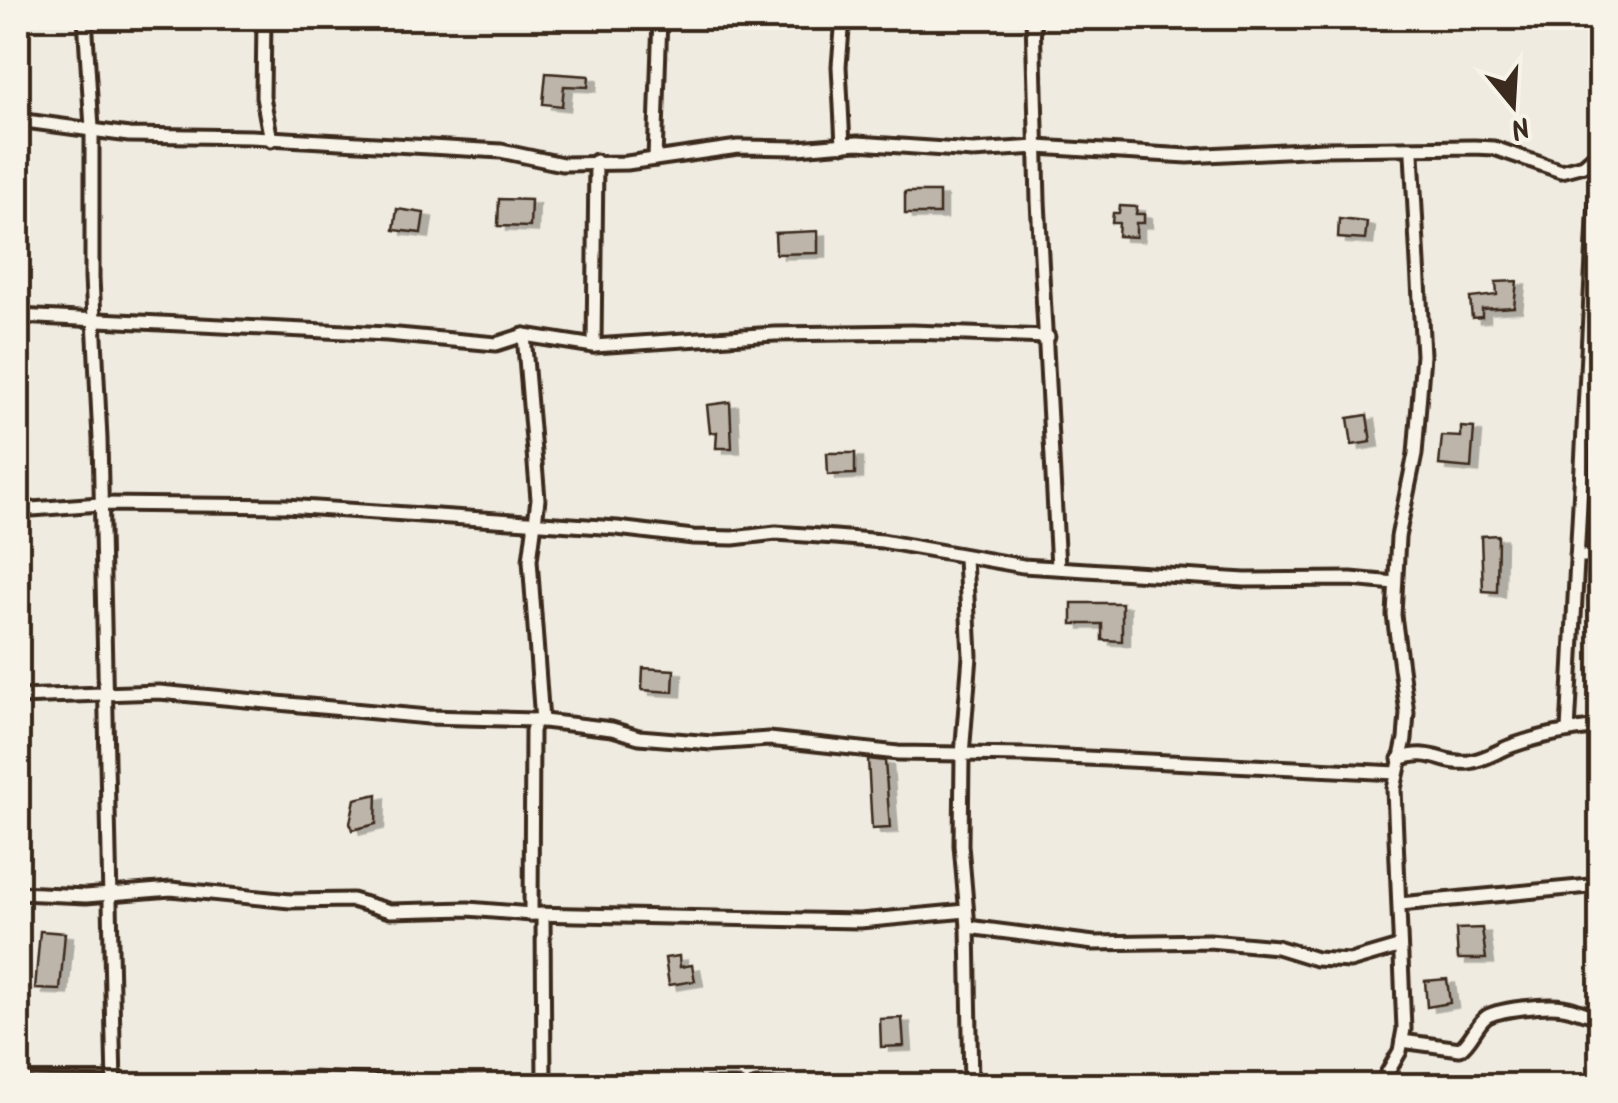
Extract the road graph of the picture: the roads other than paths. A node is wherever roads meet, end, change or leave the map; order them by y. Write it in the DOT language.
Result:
graph roads {
  1 [pos="85,18"];
  2 [pos="264,18"];
  3 [pos="660,18"];
  4 [pos="843,18"];
  5 [pos="1034,18"];
  6 [pos="18,120"];
  7 [pos="1600,126"];
  8 [pos="92,128"];
  9 [pos="271,140"];
  10 [pos="843,145"];
  11 [pos="1037,148"];
  12 [pos="1600,150"];
  13 [pos="1412,154"];
  14 [pos="655,159"];
  15 [pos="596,161"];
  16 [pos="18,316"];
  17 [pos="94,320"];
  18 [pos="524,335"];
  19 [pos="1048,337"];
  20 [pos="594,346"];
  21 [pos="100,504"];
  22 [pos="18,510"];
  23 [pos="535,522"];
  24 [pos="1577,556"];
  25 [pos="1600,556"];
  26 [pos="965,558"];
  27 [pos="1058,567"];
  28 [pos="1395,583"];
  29 [pos="104,693"];
  30 [pos="18,697"];
  31 [pos="538,721"];
  32 [pos="1600,727"];
  33 [pos="1568,730"];
  34 [pos="962,754"];
  35 [pos="1398,766"];
  36 [pos="1600,885"];
  37 [pos="110,893"];
  38 [pos="18,894"];
  39 [pos="1400,904"];
  40 [pos="966,911"];
  41 [pos="537,914"];
  42 [pos="968,926"];
  43 [pos="1398,947"];
  44 [pos="1600,1015"];
  45 [pos="1402,1041"];
  46 [pos="18,1083"];
  47 [pos="114,1085"];
  48 [pos="486,1086"];
  49 [pos="544,1086"];
  50 [pos="568,1086"];
  51 [pos="578,1086"];
  52 [pos="590,1086"];
  53 [pos="736,1086"];
  54 [pos="756,1086"];
  55 [pos="834,1086"];
  56 [pos="970,1086"];
  57 [pos="1380,1086"];
  1 -- 8 [label="street"];
  2 -- 9 [label="street"];
  3 -- 14 [label="street"];
  4 -- 10 [label="street"];
  5 -- 11 [label="street"];
  6 -- 8 [label="street"];
  7 -- 12 [label="street"];
  8 -- 9 [label="street"];
  8 -- 17 [label="street"];
  9 -- 15 [label="street"];
  10 -- 11 [label="street"];
  10 -- 14 [label="street"];
  11 -- 12 [label="street"];
  11 -- 19 [label="street"];
  12 -- 24 [label="street"];
  13 -- 28 [label="street"];
  14 -- 15 [label="street"];
  15 -- 20 [label="street"];
  16 -- 17 [label="street"];
  17 -- 18 [label="street"];
  17 -- 21 [label="street"];
  18 -- 20 [label="street"];
  18 -- 23 [label="street"];
  19 -- 20 [label="street"];
  19 -- 27 [label="street"];
  21 -- 22 [label="street"];
  21 -- 23 [label="street"];
  21 -- 29 [label="street"];
  23 -- 26 [label="street"];
  23 -- 31 [label="street"];
  24 -- 25 [label="street"];
  24 -- 33 [label="street"];
  26 -- 27 [label="street"];
  26 -- 34 [label="street"];
  27 -- 28 [label="street"];
  28 -- 35 [label="street"];
  29 -- 30 [label="street"];
  29 -- 31 [label="street"];
  29 -- 37 [label="street"];
  31 -- 34 [label="street"];
  31 -- 41 [label="street"];
  32 -- 33 [label="street"];
  33 -- 35 [label="street"];
  34 -- 35 [label="street"];
  34 -- 40 [label="street"];
  35 -- 39 [label="street"];
  36 -- 39 [label="street"];
  37 -- 38 [label="street"];
  37 -- 41 [label="street"];
  37 -- 47 [label="street"];
  39 -- 43 [label="street"];
  40 -- 41 [label="street"];
  40 -- 42 [label="street"];
  41 -- 49 [label="street"];
  42 -- 43 [label="street"];
  42 -- 56 [label="street"];
  43 -- 45 [label="street"];
  44 -- 45 [label="street"];
  45 -- 57 [label="street"];
  46 -- 47 [label="street"];
  47 -- 48 [label="street"];
  50 -- 51 [label="street"];
  51 -- 52 [label="street"];
  52 -- 53 [label="street"];
  54 -- 55 [label="street"];
}
